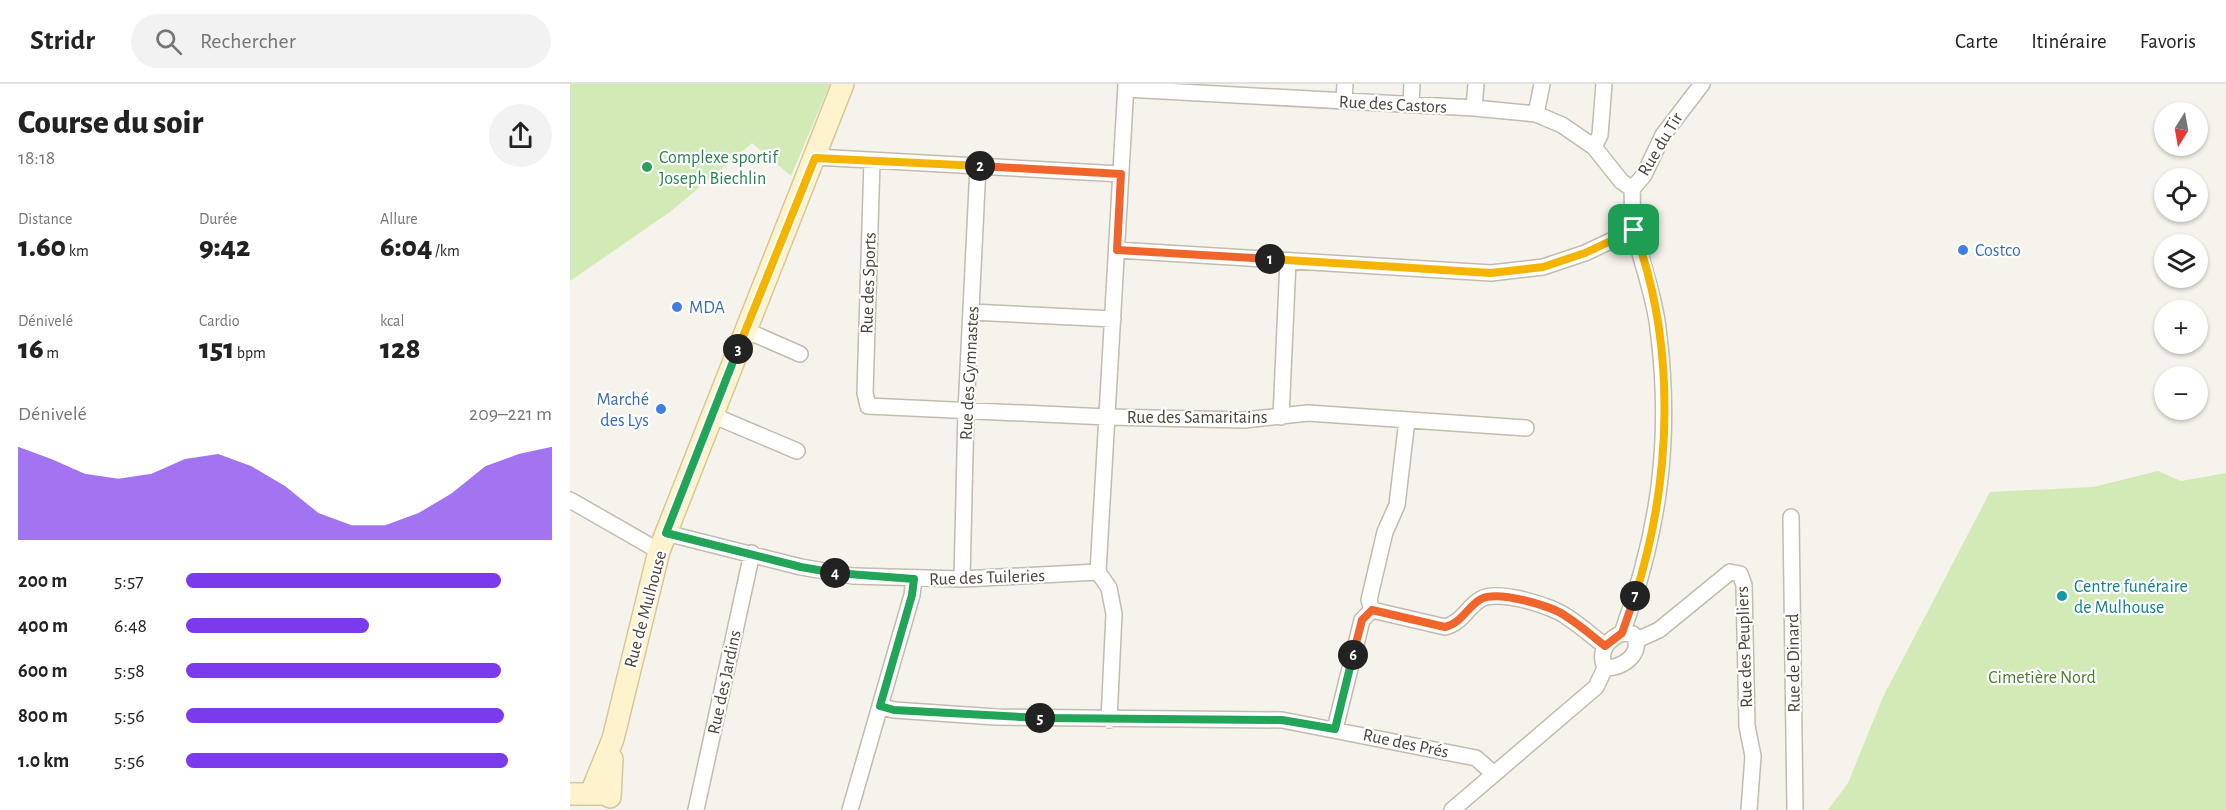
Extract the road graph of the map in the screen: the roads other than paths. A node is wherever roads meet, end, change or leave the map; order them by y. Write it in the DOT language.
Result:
graph roads {
  1 [pos="843,84"];
  2 [pos="1345,84"];
  3 [pos="1412,84"];
  4 [pos="1476,84"];
  5 [pos="1542,84"];
  6 [pos="1604,84"];
  7 [pos="1702,84"];
  8 [pos="1126,86"];
  9 [pos="1344,101"];
  10 [pos="1411,105"];
  11 [pos="1474,108"];
  12 [pos="1536,114"];
  13 [pos="1594,147"];
  14 [pos="815,158"];
  15 [pos="872,161"];
  16 [pos="978,166"];
  17 [pos="1121,174"];
  18 [pos="1632,189"];
  19 [pos="1634,230"];
  20 [pos="1117,250"];
  21 [pos="1288,261"];
  22 [pos="971,312"];
  23 [pos="1113,319"];
  24 [pos="745,330"];
  25 [pos="800,354"];
  26 [pos="868,406"];
  27 [pos="966,411"];
  28 [pos="712,415"];
  29 [pos="1107,417"];
  30 [pos="1281,417"];
  31 [pos="1407,420"];
  32 [pos="1526,428"];
  33 [pos="797,451"];
  34 [pos="570,500"];
  35 [pos="1791,517"];
  36 [pos="662,542"];
  37 [pos="752,553"];
  38 [pos="1098,572"];
  39 [pos="914,579"];
  40 [pos="962,579"];
  41 [pos="1372,610"];
  42 [pos="1622,633"];
  43 [pos="1636,640"];
  44 [pos="1605,646"];
  45 [pos="1605,668"];
  46 [pos="880,706"];
  47 [pos="1109,720"];
  48 [pos="1335,729"];
  49 [pos="1494,774"];
  50 [pos="598,802"];
  51 [pos="696,810"];
  52 [pos="850,810"];
  53 [pos="1452,810"];
  54 [pos="1749,810"];
  55 [pos="1795,810"];
  1 -- 14 [label="main road, Rue de Mulhouse"];
  2 -- 9 [label="street"];
  3 -- 10 [label="street"];
  4 -- 11 [label="street"];
  5 -- 12 [label="street"];
  6 -- 13 [label="street"];
  7 -- 18 [label="street, Rue du Tir"];
  8 -- 9 [label="street, Rue des Castors"];
  8 -- 17 [label="street"];
  9 -- 10 [label="street, Rue des Castors"];
  10 -- 11 [label="street, Rue des Castors"];
  11 -- 12 [label="street, Rue des Castors"];
  12 -- 13 [label="street, Rue des Castors"];
  13 -- 18 [label="street, Rue des Castors"];
  14 -- 15 [label="street"];
  14 -- 24 [label="main road, Rue de Mulhouse"];
  15 -- 16 [label="street"];
  15 -- 26 [label="street, Rue des Sports"];
  16 -- 17 [label="street"];
  16 -- 22 [label="street, Rue des Gymnastes"];
  17 -- 20 [label="street"];
  18 -- 19 [label="street, Rue du Tir"];
  19 -- 21 [label="street"];
  19 -- 42 [label="street, Rue du Tir"];
  20 -- 21 [label="street"];
  20 -- 23 [label="street"];
  21 -- 30 [label="street"];
  22 -- 23 [label="street"];
  22 -- 27 [label="street, Rue des Gymnastes"];
  23 -- 29 [label="street"];
  24 -- 25 [label="street"];
  24 -- 28 [label="main road, Rue de Mulhouse"];
  26 -- 27 [label="street, Rue des Samaritains"];
  27 -- 29 [label="street, Rue des Samaritains"];
  27 -- 40 [label="street, Rue des Gymnastes"];
  28 -- 33 [label="street"];
  28 -- 36 [label="main road, Rue de Mulhouse"];
  29 -- 30 [label="street, Rue des Samaritains"];
  29 -- 38 [label="street"];
  30 -- 31 [label="street, Rue des Samaritains"];
  31 -- 32 [label="street, Rue des Samaritains"];
  31 -- 41 [label="street"];
  34 -- 36 [label="street, Rue des Tuileries"];
  35 -- 55 [label="street, Rue de Dinard"];
  36 -- 37 [label="street, Rue des Tuileries"];
  36 -- 50 [label="main road, Rue de Mulhouse"];
  37 -- 39 [label="street, Rue des Tuileries"];
  37 -- 51 [label="street, Rue des Jardins"];
  38 -- 40 [label="street, Rue des Tuileries"];
  38 -- 47 [label="street"];
  39 -- 40 [label="street, Rue des Tuileries"];
  39 -- 46 [label="street"];
  41 -- 44 [label="street"];
  41 -- 48 [label="street"];
  42 -- 43 [label="street"];
  42 -- 44 [label="street"];
  43 -- 45 [label="street"];
  43 -- 54 [label="street, Rue des Peupliers"];
  44 -- 45 [label="street"];
  45 -- 49 [label="street"];
  46 -- 47 [label="street, Rue des Prés"];
  46 -- 52 [label="street"];
  47 -- 48 [label="street, Rue des Prés"];
  48 -- 49 [label="street, Rue des Prés"];
  49 -- 53 [label="street"];
}
